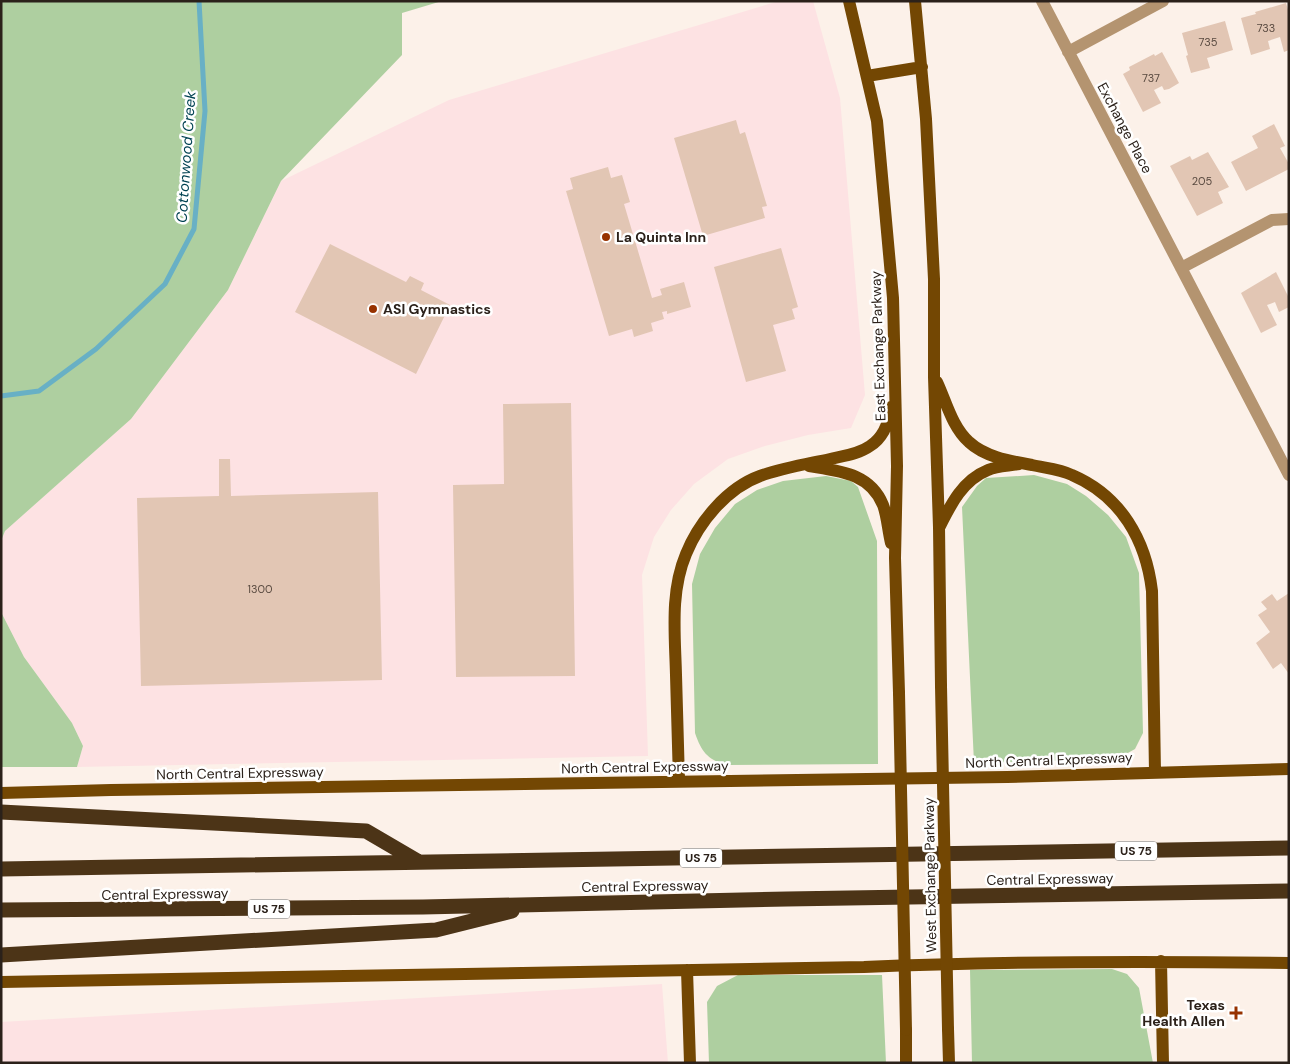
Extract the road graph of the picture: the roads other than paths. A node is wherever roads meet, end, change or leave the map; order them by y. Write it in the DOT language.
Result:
graph roads {
  1 [pos="849,1"];
  2 [pos="915,1"];
  3 [pos="1042,1"];
  4 [pos="1163,1"];
  5 [pos="1068,52"];
  6 [pos="922,67"];
  7 [pos="867,76"];
  8 [pos="1289,219"];
  9 [pos="1182,268"];
  10 [pos="895,375"];
  11 [pos="934,376"];
  12 [pos="1024,464"];
  13 [pos="802,465"];
  14 [pos="1289,475"];
  15 [pos="940,527"];
  16 [pos="895,558"];
  17 [pos="899,693"];
  18 [pos="1289,769"];
  19 [pos="1155,772"];
  20 [pos="679,781"];
  21 [pos="1,793"];
  22 [pos="1,812"];
  23 [pos="1289,848"];
  24 [pos="420,863"];
  25 [pos="1,869"];
  26 [pos="1289,891"];
  27 [pos="536,904"];
  28 [pos="1,910"];
  29 [pos="1,955"];
  30 [pos="1161,961"];
  31 [pos="1289,963"];
  32 [pos="687,970"];
  33 [pos="1,982"];
  34 [pos="690,1063"];
  35 [pos="906,1063"];
  36 [pos="950,1063"];
  37 [pos="1163,1063"];
  1 -- 7 [label="main road, East Exchange Parkway"];
  2 -- 6 [label="main road"];
  3 -- 5 [label="street, Exchange Place"];
  4 -- 5 [label="street"];
  5 -- 9 [label="street, Exchange Place"];
  6 -- 7 [label="main road"];
  6 -- 11 [label="main road"];
  7 -- 10 [label="main road, East Exchange Parkway"];
  8 -- 9 [label="street"];
  9 -- 14 [label="street, Exchange Place"];
  10 -- 13 [label="main road"];
  10 -- 16 [label="main road, East Exchange Parkway"];
  11 -- 12 [label="main road"];
  11 -- 15 [label="main road"];
  12 -- 15 [label="main road"];
  12 -- 19 [label="main road"];
  13 -- 16 [label="main road"];
  13 -- 20 [label="main road"];
  15 -- 36 [label="main road, West Exchange Parkway, bridge"];
  16 -- 17 [label="main road, East Exchange Parkway"];
  17 -- 35 [label="main road, West Exchange Parkway, bridge"];
  18 -- 19 [label="main road, North Central Expressway"];
  19 -- 20 [label="main road, North Central Expressway"];
  20 -- 21 [label="main road, North Central Expressway"];
  22 -- 24 [label="highway"];
  23 -- 24 [label="highway, Central Expressway / US 75"];
  24 -- 25 [label="highway, Central Expressway / US 75"];
  26 -- 27 [label="highway, Central Expressway / US 75"];
  27 -- 28 [label="highway, Central Expressway / US 75"];
  27 -- 29 [label="highway"];
  30 -- 31 [label="main road"];
  30 -- 32 [label="main road"];
  30 -- 37 [label="main road"];
  32 -- 33 [label="main road"];
  32 -- 34 [label="main road"];
}
